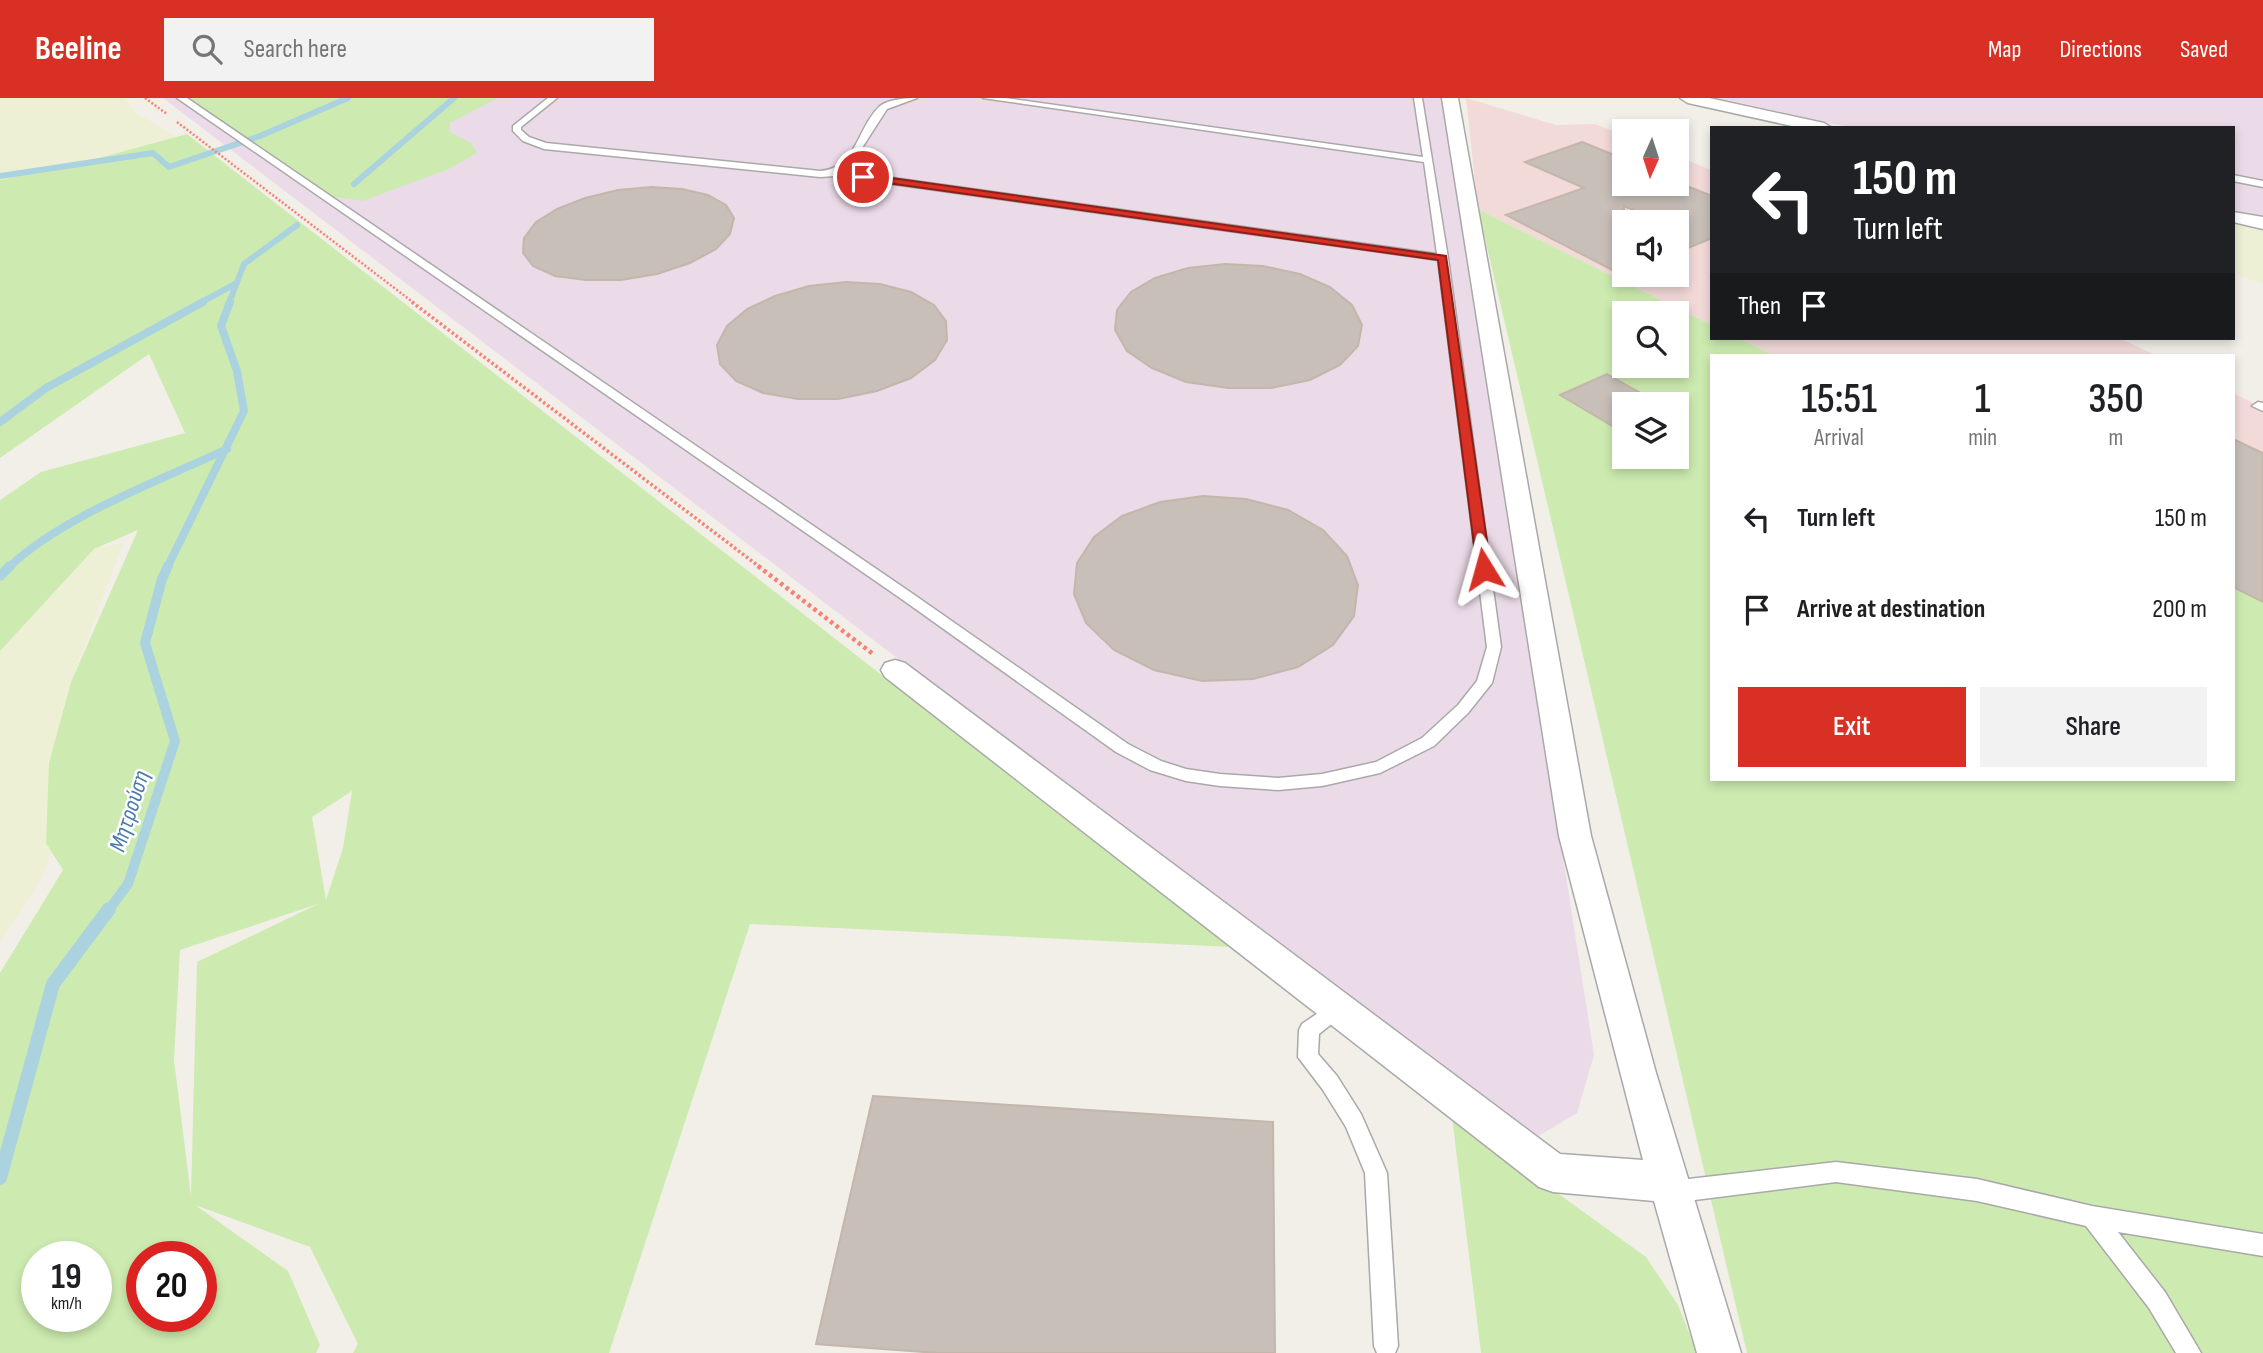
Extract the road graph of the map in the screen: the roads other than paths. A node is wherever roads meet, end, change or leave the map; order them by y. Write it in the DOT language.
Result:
graph roads {
  1 [pos="181,98"];
  2 [pos="553,98"];
  3 [pos="913,98"];
  4 [pos="987,98"];
  5 [pos="1418,98"];
  6 [pos="1450,98"];
  7 [pos="1688,98"];
  8 [pos="1815,126"];
  9 [pos="1427,160"];
  10 [pos="835,173"];
  11 [pos="2235,177"];
  12 [pos="2263,184"];
  13 [pos="2235,217"];
  14 [pos="2263,223"];
  15 [pos="1443,258"];
  16 [pos="895,670"];
  17 [pos="1337,1008"];
  18 [pos="1669,1187"];
  19 [pos="2092,1217"];
  20 [pos="2263,1245"];
  21 [pos="1386,1346"];
  22 [pos="1719,1353"];
  23 [pos="2189,1353"];
  1 -- 15 [label="lane"];
  2 -- 10 [label="lane"];
  3 -- 10 [label="lane"];
  4 -- 9 [label="lane"];
  5 -- 9 [label="lane"];
  6 -- 18 [label="street"];
  7 -- 8 [label="street"];
  9 -- 15 [label="lane"];
  10 -- 15 [label="lane"];
  11 -- 12 [label="lane"];
  13 -- 14 [label="street"];
  16 -- 17 [label="street"];
  17 -- 18 [label="street"];
  17 -- 21 [label="lane"];
  18 -- 19 [label="lane"];
  18 -- 22 [label="street"];
  19 -- 20 [label="lane"];
  19 -- 23 [label="lane"];
}
